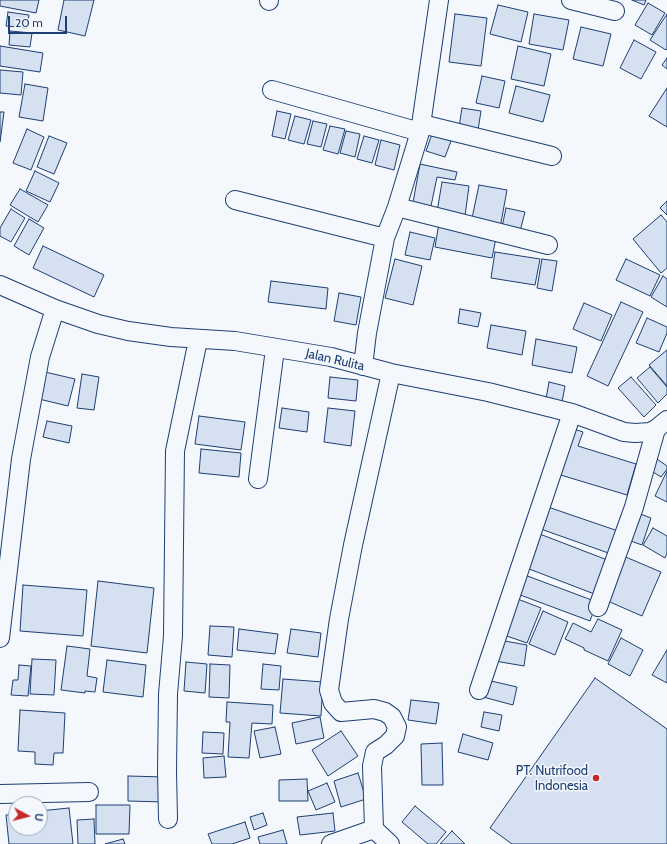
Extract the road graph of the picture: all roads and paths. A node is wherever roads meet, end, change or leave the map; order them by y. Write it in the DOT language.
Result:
graph roads {
  1 [pos="439,0"];
  2 [pos="571,0"];
  3 [pos="615,11"];
  4 [pos="272,90"];
  5 [pos="421,128"];
  6 [pos="552,156"];
  7 [pos="235,200"];
  8 [pos="397,206"];
  9 [pos="385,238"];
  10 [pos="548,245"];
  11 [pos="0,285"];
  12 [pos="55,309"];
  13 [pos="198,340"];
  14 [pos="275,349"];
  15 [pos="362,366"];
  16 [pos="391,373"];
  17 [pos="572,413"];
  18 [pos="662,424"];
  19 [pos="258,479"];
  20 [pos="598,607"];
  21 [pos="0,628"];
  22 [pos="479,690"];
  23 [pos="89,792"];
  24 [pos="0,794"];
  25 [pos="168,819"];
  26 [pos="374,829"];
  27 [pos="331,844"];
  28 [pos="390,844"];
  1 -- 5 [label="street"];
  2 -- 3 [label="street"];
  4 -- 5 [label="street"];
  5 -- 6 [label="street"];
  5 -- 8 [label="street"];
  7 -- 9 [label="street"];
  8 -- 9 [label="street"];
  8 -- 10 [label="street"];
  9 -- 15 [label="street"];
  11 -- 12 [label="street, Jalan Rulita"];
  12 -- 13 [label="street, Jalan Rulita"];
  12 -- 21 [label="street"];
  13 -- 14 [label="street, Jalan Rulita"];
  13 -- 25 [label="street"];
  14 -- 15 [label="street, Jalan Rulita"];
  14 -- 19 [label="street"];
  15 -- 16 [label="street, Jalan Rulita"];
  16 -- 17 [label="street, Jalan Rulita"];
  16 -- 26 [label="street"];
  17 -- 18 [label="street, Jalan Rulita"];
  17 -- 22 [label="street"];
  18 -- 20 [label="street"];
  23 -- 24 [label="street"];
  26 -- 27 [label="street"];
  26 -- 28 [label="street"];
}
